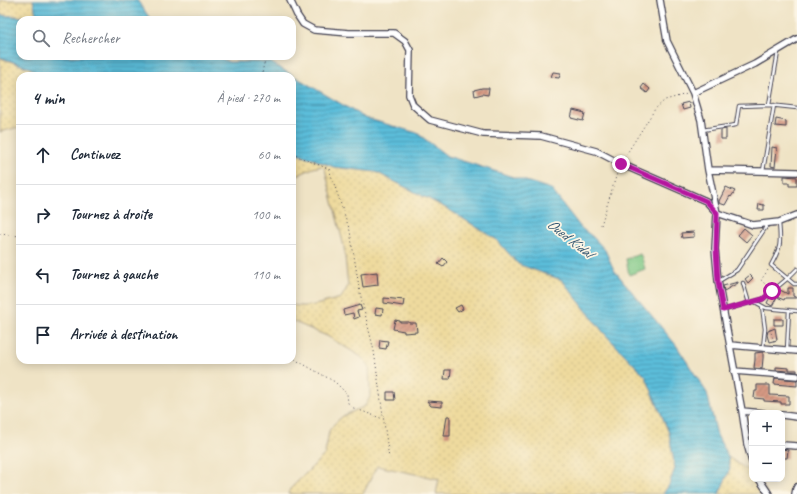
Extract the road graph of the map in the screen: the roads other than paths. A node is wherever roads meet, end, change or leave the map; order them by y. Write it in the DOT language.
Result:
graph roads {
  1 [pos="290,0"];
  2 [pos="660,0"];
  3 [pos="797,39"];
  4 [pos="778,50"];
  5 [pos="693,93"];
  6 [pos="769,105"];
  7 [pos="774,105"];
  8 [pos="797,108"];
  9 [pos="702,130"];
  10 [pos="708,170"];
  11 [pos="762,172"];
  12 [pos="797,172"];
  13 [pos="717,213"];
  14 [pos="797,215"];
  15 [pos="779,222"];
  16 [pos="769,223"];
  17 [pos="797,269"];
  18 [pos="788,278"];
  19 [pos="718,282"];
  20 [pos="743,283"];
  21 [pos="797,284"];
  22 [pos="754,302"];
  23 [pos="749,303"];
  24 [pos="762,306"];
  25 [pos="723,310"];
  26 [pos="789,310"];
  27 [pos="797,311"];
  28 [pos="730,345"];
  29 [pos="763,348"];
  30 [pos="787,351"];
  31 [pos="797,351"];
  32 [pos="734,371"];
  33 [pos="797,376"];
  34 [pos="742,411"];
  35 [pos="749,412"];
  36 [pos="785,415"];
  37 [pos="797,417"];
  38 [pos="749,440"];
  39 [pos="785,445"];
  40 [pos="797,446"];
  41 [pos="761,482"];
  42 [pos="797,487"];
  43 [pos="769,494"];
  44 [pos="795,494"];
  1 -- 13 [label="street"];
  2 -- 5 [label="street"];
  3 -- 4 [label="street"];
  4 -- 5 [label="street"];
  4 -- 6 [label="lane"];
  5 -- 9 [label="street"];
  6 -- 7 [label="lane"];
  6 -- 9 [label="lane"];
  7 -- 8 [label="lane"];
  7 -- 11 [label="lane"];
  9 -- 10 [label="street"];
  10 -- 11 [label="street"];
  10 -- 13 [label="street"];
  11 -- 12 [label="street"];
  13 -- 16 [label="street"];
  13 -- 19 [label="street"];
  14 -- 15 [label="street"];
  15 -- 16 [label="street"];
  15 -- 18 [label="lane"];
  16 -- 19 [label="lane"];
  17 -- 18 [label="lane"];
  18 -- 21 [label="lane"];
  18 -- 22 [label="lane"];
  19 -- 25 [label="street"];
  20 -- 23 [label="lane"];
  22 -- 23 [label="lane"];
  22 -- 24 [label="lane"];
  23 -- 25 [label="lane"];
  24 -- 26 [label="lane"];
  24 -- 29 [label="lane"];
  25 -- 28 [label="street"];
  26 -- 27 [label="lane"];
  26 -- 30 [label="lane"];
  28 -- 29 [label="street"];
  28 -- 32 [label="street"];
  29 -- 30 [label="street"];
  30 -- 31 [label="street"];
  32 -- 33 [label="street"];
  32 -- 34 [label="street"];
  34 -- 35 [label="street"];
  34 -- 38 [label="street"];
  36 -- 37 [label="street"];
  39 -- 40 [label="street"];
  41 -- 43 [label="street"];
  42 -- 44 [label="street"];
}
